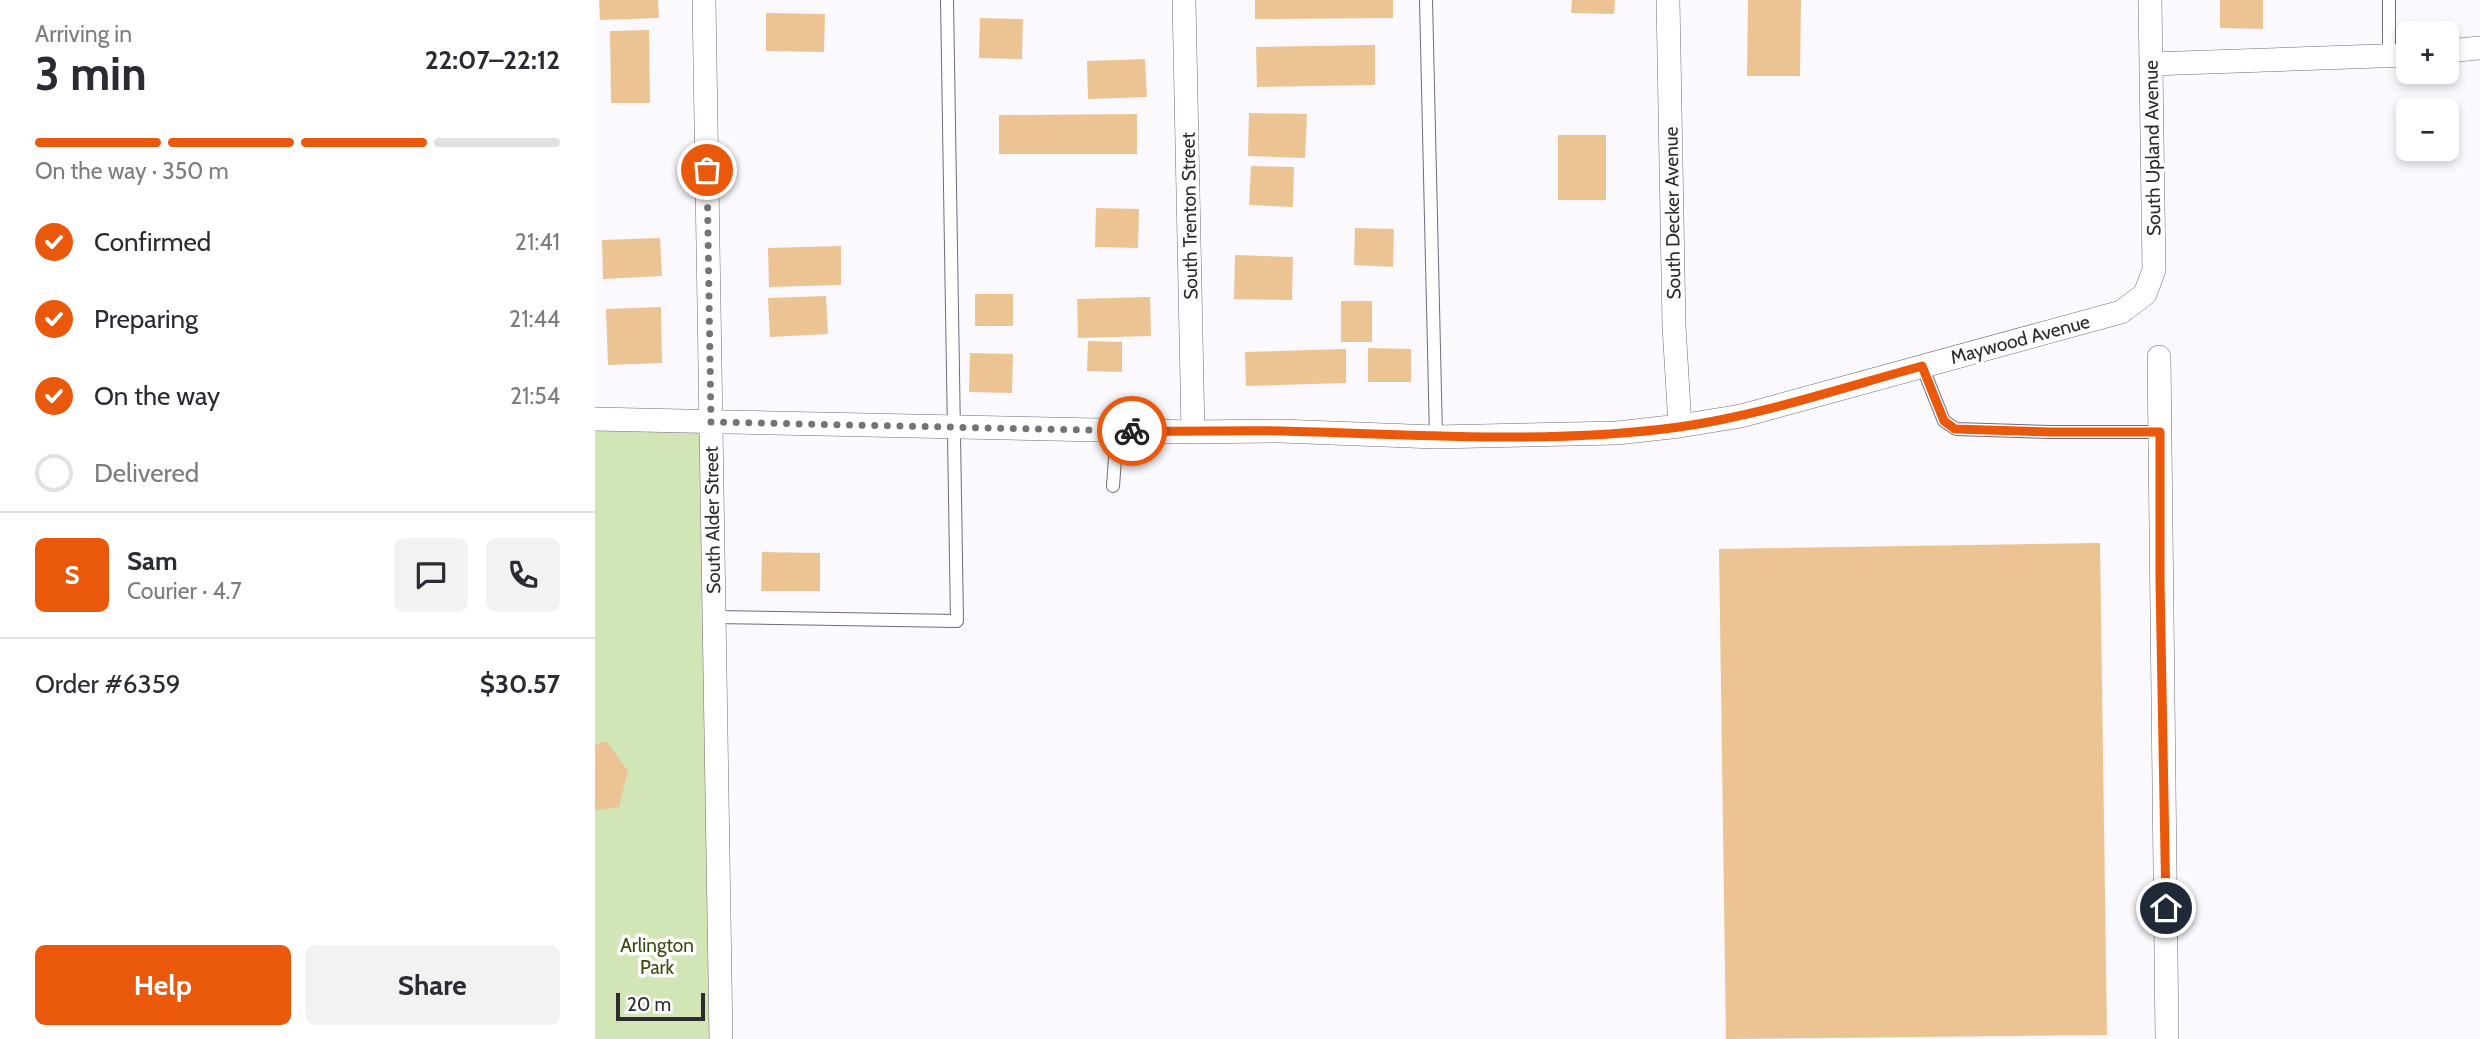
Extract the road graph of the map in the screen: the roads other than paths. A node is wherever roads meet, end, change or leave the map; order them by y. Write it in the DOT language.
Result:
graph roads {
  1 [pos="705,0"];
  2 [pos="947,0"];
  3 [pos="1184,0"];
  4 [pos="1426,0"];
  5 [pos="1668,0"];
  6 [pos="2150,0"];
  7 [pos="2389,0"];
  8 [pos="2396,38"];
  9 [pos="2480,48"];
  10 [pos="2459,50"];
  11 [pos="2396,55"];
  12 [pos="2151,64"];
  13 [pos="2145,294"];
  14 [pos="2159,357"];
  15 [pos="1922,366"];
  16 [pos="595,419"];
  17 [pos="711,422"];
  18 [pos="952,426"];
  19 [pos="1680,426"];
  20 [pos="1117,431"];
  21 [pos="1193,432"];
  22 [pos="2160,432"];
  23 [pos="1436,437"];
  24 [pos="1113,486"];
  25 [pos="714,617"];
  26 [pos="721,1039"];
  27 [pos="2167,1039"];
  1 -- 17 [label="street, South Alder Street"];
  2 -- 18 [label="lane"];
  3 -- 21 [label="street, South Trenton Street"];
  4 -- 23 [label="lane"];
  5 -- 19 [label="street, South Decker Avenue"];
  6 -- 12 [label="street, South Upland Avenue"];
  7 -- 8 [label="lane"];
  9 -- 10 [label="street"];
  11 -- 12 [label="street"];
  12 -- 13 [label="street, South Upland Avenue"];
  13 -- 15 [label="street, Maywood Avenue"];
  14 -- 22 [label="street"];
  15 -- 19 [label="street, Maywood Avenue"];
  15 -- 22 [label="lane"];
  16 -- 17 [label="street, Maywood Avenue"];
  17 -- 18 [label="street, Maywood Avenue"];
  17 -- 25 [label="street, South Alder Street"];
  18 -- 20 [label="street, Maywood Avenue"];
  18 -- 25 [label="lane"];
  19 -- 23 [label="street, Maywood Avenue"];
  20 -- 21 [label="street, Maywood Avenue"];
  20 -- 24 [label="lane"];
  21 -- 23 [label="street, Maywood Avenue"];
  22 -- 27 [label="street"];
  25 -- 26 [label="street, South Alder Street"];
}
